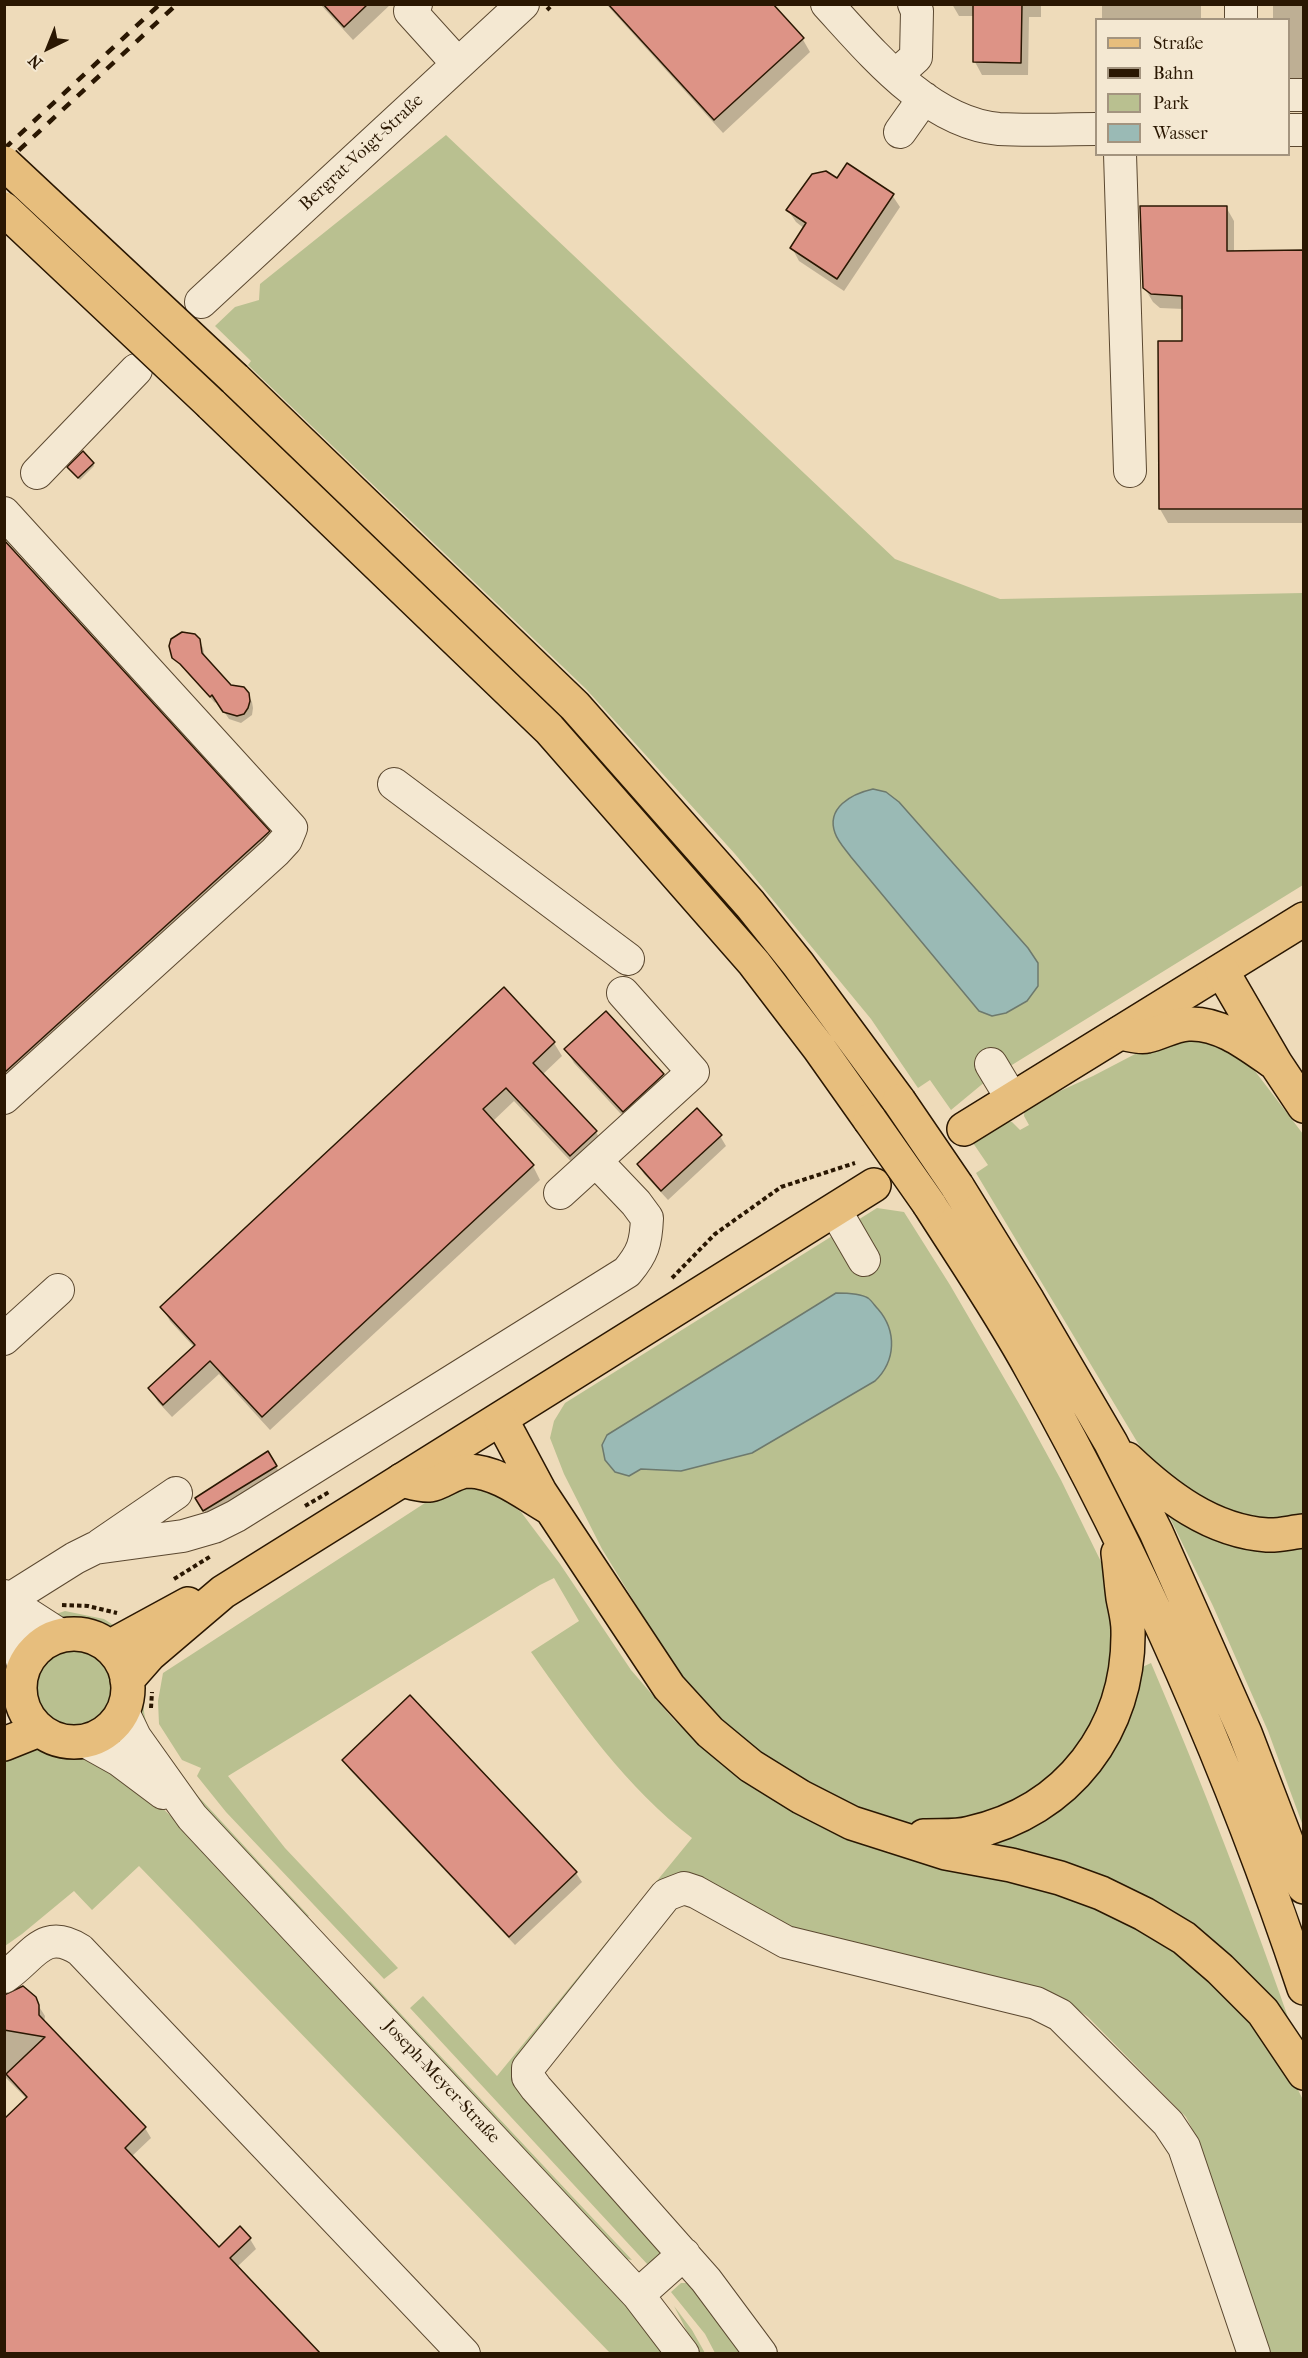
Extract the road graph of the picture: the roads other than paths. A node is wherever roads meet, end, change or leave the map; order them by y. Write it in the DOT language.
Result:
graph roads {
  1 [pos="417,4"];
  2 [pos="523,4"];
  3 [pos="827,4"];
  4 [pos="914,4"];
  5 [pos="458,64"];
  6 [pos="896,75"];
  7 [pos="924,98"];
  8 [pos="1095,129"];
  9 [pos="900,132"];
  10 [pos="1120,156"];
  11 [pos="4,163"];
  12 [pos="4,209"];
  13 [pos="201,302"];
  14 [pos="136,370"];
  15 [pos="1130,471"];
  16 [pos="37,473"];
  17 [pos="4,513"];
  18 [pos="394,784"];
  19 [pos="1304,919"];
  20 [pos="628,959"];
  21 [pos="1222,970"];
  22 [pos="623,993"];
  23 [pos="1120,1033"];
  24 [pos="991,1064"];
  25 [pos="1276,1064"];
  26 [pos="4,1098"];
  27 [pos="1012,1099"];
  28 [pos="1304,1106"];
  29 [pos="964,1129"];
  30 [pos="596,1161"];
  31 [pos="868,1172"];
  32 [pos="560,1193"];
  33 [pos="835,1210"];
  34 [pos="864,1260"];
  35 [pos="58,1290"];
  36 [pos="4,1339"];
  37 [pos="501,1419"];
  38 [pos="1111,1443"];
  39 [pos="402,1480"];
  40 [pos="176,1493"];
  41 [pos="552,1510"];
  42 [pos="1114,1524"];
  43 [pos="1304,1531"];
  44 [pos="95,1548"];
  45 [pos="224,1592"];
  46 [pos="8,1600"];
  47 [pos="58,1620"];
  48 [pos="109,1647"];
  49 [pos="23,1667"];
  50 [pos="127,1680"];
  51 [pos="13,1706"];
  52 [pos="123,1712"];
  53 [pos="39,1730"];
  54 [pos="85,1741"];
  55 [pos="4,1744"];
  56 [pos="192,1817"];
  57 [pos="901,1838"];
  58 [pos="1304,1887"];
  59 [pos="37,1949"];
  60 [pos="4,1960"];
  61 [pos="4,1977"];
  62 [pos="1304,1988"];
  63 [pos="1304,2073"];
  64 [pos="684,2254"];
  65 [pos="638,2295"];
  66 [pos="464,2354"];
  67 [pos="683,2354"];
  68 [pos="761,2354"];
  69 [pos="1254,2354"];
  1 -- 5 [label="street"];
  2 -- 5 [label="street, Bergrat-Voigt-Straße"];
  3 -- 6 [label="street"];
  4 -- 6 [label="street"];
  5 -- 13 [label="street, Bergrat-Voigt-Straße"];
  6 -- 7 [label="street"];
  7 -- 8 [label="street"];
  7 -- 9 [label="street"];
  10 -- 15 [label="street"];
  11 -- 38 [label="main road, bridge"];
  12 -- 42 [label="main road, bridge"];
  14 -- 16 [label="street"];
  17 -- 26 [label="street"];
  18 -- 20 [label="street"];
  19 -- 21 [label="main road"];
  21 -- 23 [label="main road"];
  21 -- 25 [label="main road"];
  22 -- 30 [label="street"];
  23 -- 25 [label="main road"];
  23 -- 27 [label="main road"];
  24 -- 27 [label="street"];
  25 -- 28 [label="main road"];
  27 -- 29 [label="main road"];
  30 -- 32 [label="street"];
  30 -- 44 [label="street"];
  31 -- 33 [label="main road"];
  33 -- 34 [label="street"];
  33 -- 37 [label="main road"];
  35 -- 36 [label="street"];
  37 -- 39 [label="main road"];
  37 -- 41 [label="main road"];
  38 -- 43 [label="main road"];
  38 -- 58 [label="main road"];
  39 -- 41 [label="main road"];
  39 -- 45 [label="main road"];
  40 -- 44 [label="street"];
  41 -- 57 [label="main road"];
  42 -- 57 [label="main road"];
  42 -- 62 [label="main road"];
  44 -- 46 [label="street"];
  45 -- 48 [label="main road"];
  45 -- 50 [label="main road"];
  46 -- 47 [label="street"];
  46 -- 49 [label="street"];
  47 -- 48 [label="main road"];
  47 -- 49 [label="main road"];
  48 -- 50 [label="main road"];
  49 -- 51 [label="main road"];
  50 -- 52 [label="main road"];
  51 -- 53 [label="main road"];
  52 -- 54 [label="main road"];
  52 -- 56 [label="street, Joseph-Meyer-Straße"];
  53 -- 54 [label="main road"];
  53 -- 55 [label="main road"];
  54 -- 56 [label="street, Joseph-Meyer-Straße"];
  56 -- 65 [label="street, Joseph-Meyer-Straße"];
  57 -- 63 [label="main road"];
  59 -- 60 [label="street"];
  59 -- 61 [label="street"];
  59 -- 66 [label="street"];
  64 -- 65 [label="street"];
  64 -- 68 [label="street"];
  64 -- 69 [label="street"];
  65 -- 67 [label="street, Joseph-Meyer-Straße"];
}
